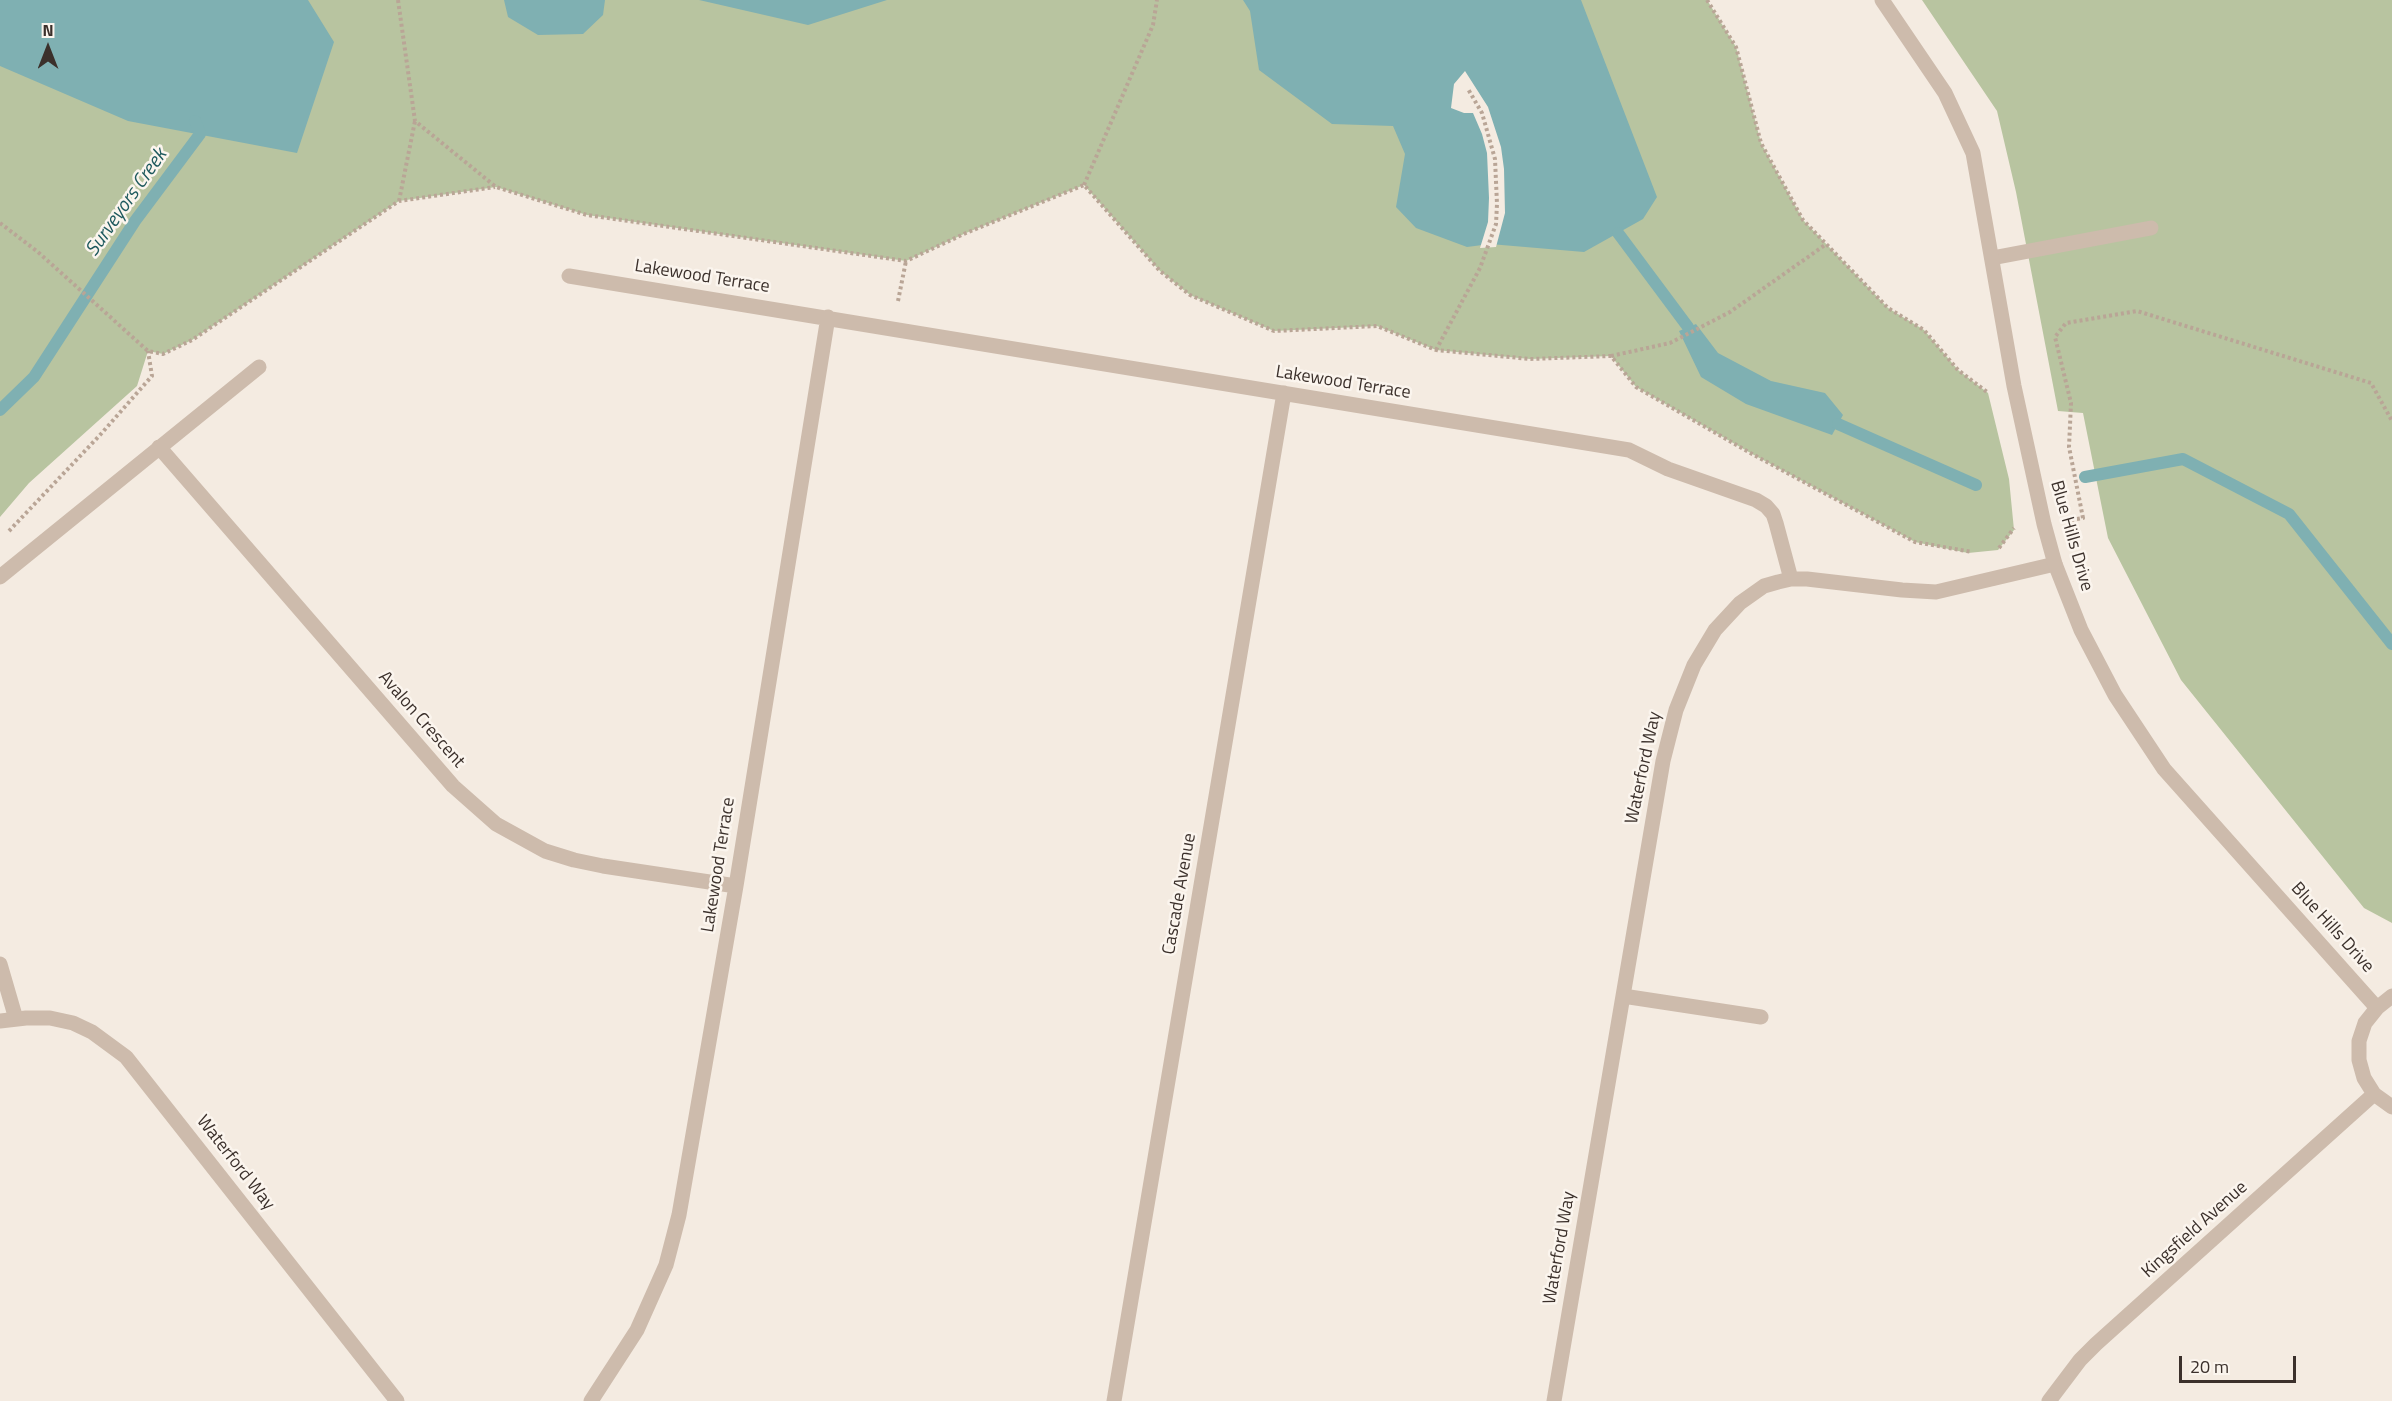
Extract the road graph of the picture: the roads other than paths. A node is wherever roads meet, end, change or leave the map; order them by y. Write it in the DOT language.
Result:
graph roads {
  1 [pos="1882,0"];
  2 [pos="2151,228"];
  3 [pos="1992,258"];
  4 [pos="569,276"];
  5 [pos="828,317"];
  6 [pos="259,367"];
  7 [pos="1284,393"];
  8 [pos="159,447"];
  9 [pos="2055,564"];
  10 [pos="0,577"];
  11 [pos="1791,579"];
  12 [pos="736,886"];
  13 [pos="0,964"];
  14 [pos="1623,996"];
  15 [pos="2392,996"];
  16 [pos="2377,1008"];
  17 [pos="1761,1017"];
  18 [pos="16,1019"];
  19 [pos="0,1021"];
  20 [pos="2374,1094"];
  21 [pos="2392,1107"];
  22 [pos="397,1401"];
  23 [pos="591,1401"];
  24 [pos="1114,1401"];
  25 [pos="1554,1401"];
  26 [pos="2049,1401"];
  1 -- 3 [label="street, Blue Hills Drive"];
  2 -- 3 [label="street"];
  3 -- 9 [label="street, Blue Hills Drive"];
  4 -- 5 [label="street, Lakewood Terrace"];
  5 -- 7 [label="street, Lakewood Terrace"];
  5 -- 12 [label="street, Lakewood Terrace"];
  6 -- 8 [label="street"];
  7 -- 11 [label="street, Lakewood Terrace"];
  7 -- 24 [label="street, Cascade Avenue"];
  8 -- 10 [label="street"];
  8 -- 12 [label="street, Avalon Crescent"];
  9 -- 11 [label="street, Waterford Way"];
  9 -- 16 [label="street, Blue Hills Drive"];
  11 -- 14 [label="street, Waterford Way"];
  12 -- 23 [label="street, Lakewood Terrace"];
  13 -- 18 [label="street"];
  14 -- 17 [label="street"];
  14 -- 25 [label="street, Waterford Way"];
  15 -- 16 [label="street"];
  16 -- 20 [label="street"];
  18 -- 19 [label="street, Waterford Way"];
  18 -- 22 [label="street, Waterford Way"];
  20 -- 21 [label="street"];
  20 -- 26 [label="street, Kingsfield Avenue"];
}
